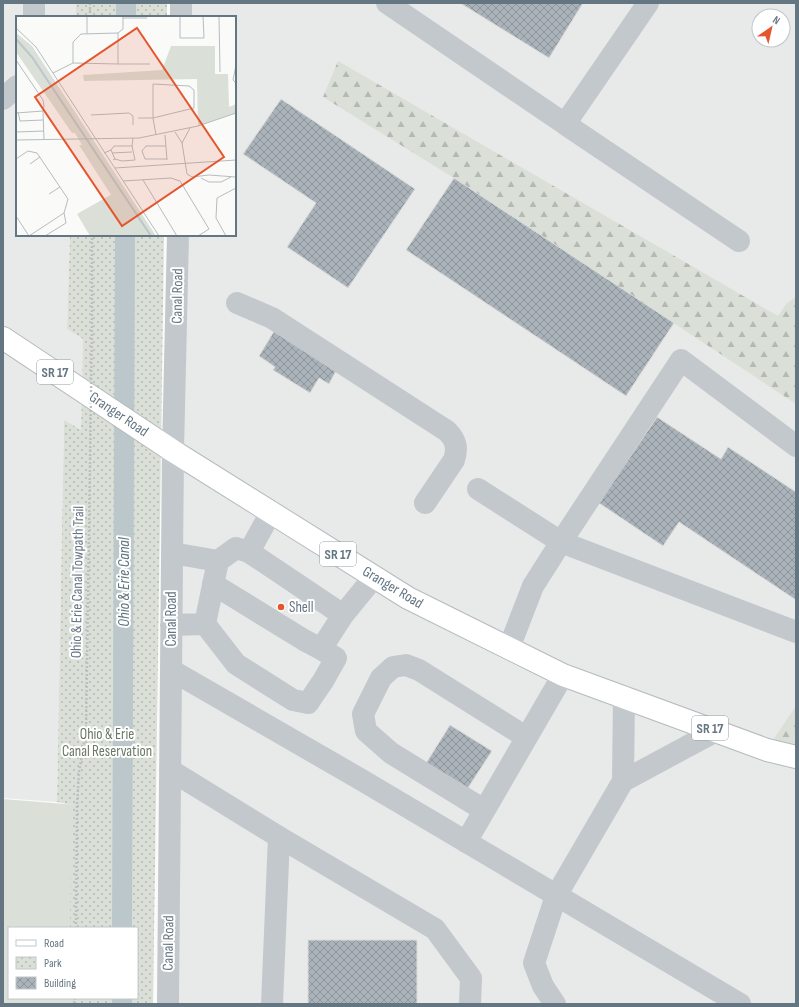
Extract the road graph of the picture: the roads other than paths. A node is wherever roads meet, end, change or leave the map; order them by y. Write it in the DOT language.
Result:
graph roads {
  1 [pos="34,3"];
  2 [pos="181,3"];
  3 [pos="387,3"];
  4 [pos="648,3"];
  5 [pos="34,16"];
  6 [pos="181,16"];
  7 [pos="16,87"];
  8 [pos="3,99"];
  9 [pos="564,124"];
  10 [pos="178,236"];
  11 [pos="740,241"];
  12 [pos="237,303"];
  13 [pos="3,338"];
  14 [pos="796,446"];
  15 [pos="173,451"];
  16 [pos="478,489"];
  17 [pos="425,503"];
  18 [pos="271,512"];
  19 [pos="561,542"];
  20 [pos="249,552"];
  21 [pos="172,553"];
  22 [pos="218,561"];
  23 [pos="374,577"];
  24 [pos="213,584"];
  25 [pos="343,615"];
  26 [pos="205,624"];
  27 [pos="171,625"];
  28 [pos="796,632"];
  29 [pos="508,648"];
  30 [pos="321,649"];
  31 [pos="171,670"];
  32 [pos="562,674"];
  33 [pos="624,697"];
  34 [pos="716,731"];
  35 [pos="526,737"];
  36 [pos="796,757"];
  37 [pos="170,770"];
  38 [pos="623,781"];
  39 [pos="484,810"];
  40 [pos="279,837"];
  41 [pos="466,842"];
  42 [pos="556,896"];
  43 [pos="168,1004"];
  44 [pos="272,1004"];
  45 [pos="470,1004"];
  46 [pos="555,1004"];
  47 [pos="740,1004"];
  1 -- 5 [label="street"];
  2 -- 6 [label="street"];
  3 -- 9 [label="street"];
  4 -- 9 [label="street"];
  7 -- 8 [label="street"];
  9 -- 11 [label="street"];
  10 -- 15 [label="street, Canal Road"];
  12 -- 17 [label="street"];
  13 -- 15 [label="main road, Granger Road / SR 17"];
  14 -- 19 [label="street"];
  15 -- 18 [label="main road, Granger Road / SR 17"];
  15 -- 21 [label="street, Canal Road"];
  16 -- 19 [label="street"];
  18 -- 20 [label="street"];
  18 -- 23 [label="main road, Granger Road / SR 17"];
  19 -- 28 [label="street"];
  19 -- 29 [label="street"];
  20 -- 22 [label="street"];
  20 -- 25 [label="street"];
  21 -- 22 [label="street"];
  21 -- 27 [label="street, Canal Road"];
  22 -- 24 [label="street"];
  23 -- 25 [label="street"];
  23 -- 29 [label="main road, Granger Road / SR 17"];
  24 -- 26 [label="street"];
  24 -- 30 [label="street"];
  25 -- 30 [label="street"];
  26 -- 27 [label="street"];
  26 -- 30 [label="street"];
  27 -- 31 [label="street, Canal Road"];
  29 -- 32 [label="main road, Granger Road / SR 17"];
  31 -- 37 [label="street, Canal Road"];
  31 -- 41 [label="street"];
  32 -- 33 [label="main road, Granger Road / SR 17"];
  32 -- 35 [label="street"];
  33 -- 34 [label="main road, Granger Road / SR 17"];
  33 -- 38 [label="street"];
  34 -- 36 [label="main road, Granger Road / SR 17"];
  34 -- 38 [label="street"];
  35 -- 39 [label="street"];
  35 -- 39 [label="street"];
  37 -- 40 [label="street"];
  37 -- 43 [label="street, Canal Road"];
  38 -- 42 [label="street"];
  39 -- 41 [label="street"];
  40 -- 44 [label="street"];
  40 -- 45 [label="street"];
  41 -- 42 [label="street"];
  42 -- 46 [label="street"];
  42 -- 47 [label="street"];
}
